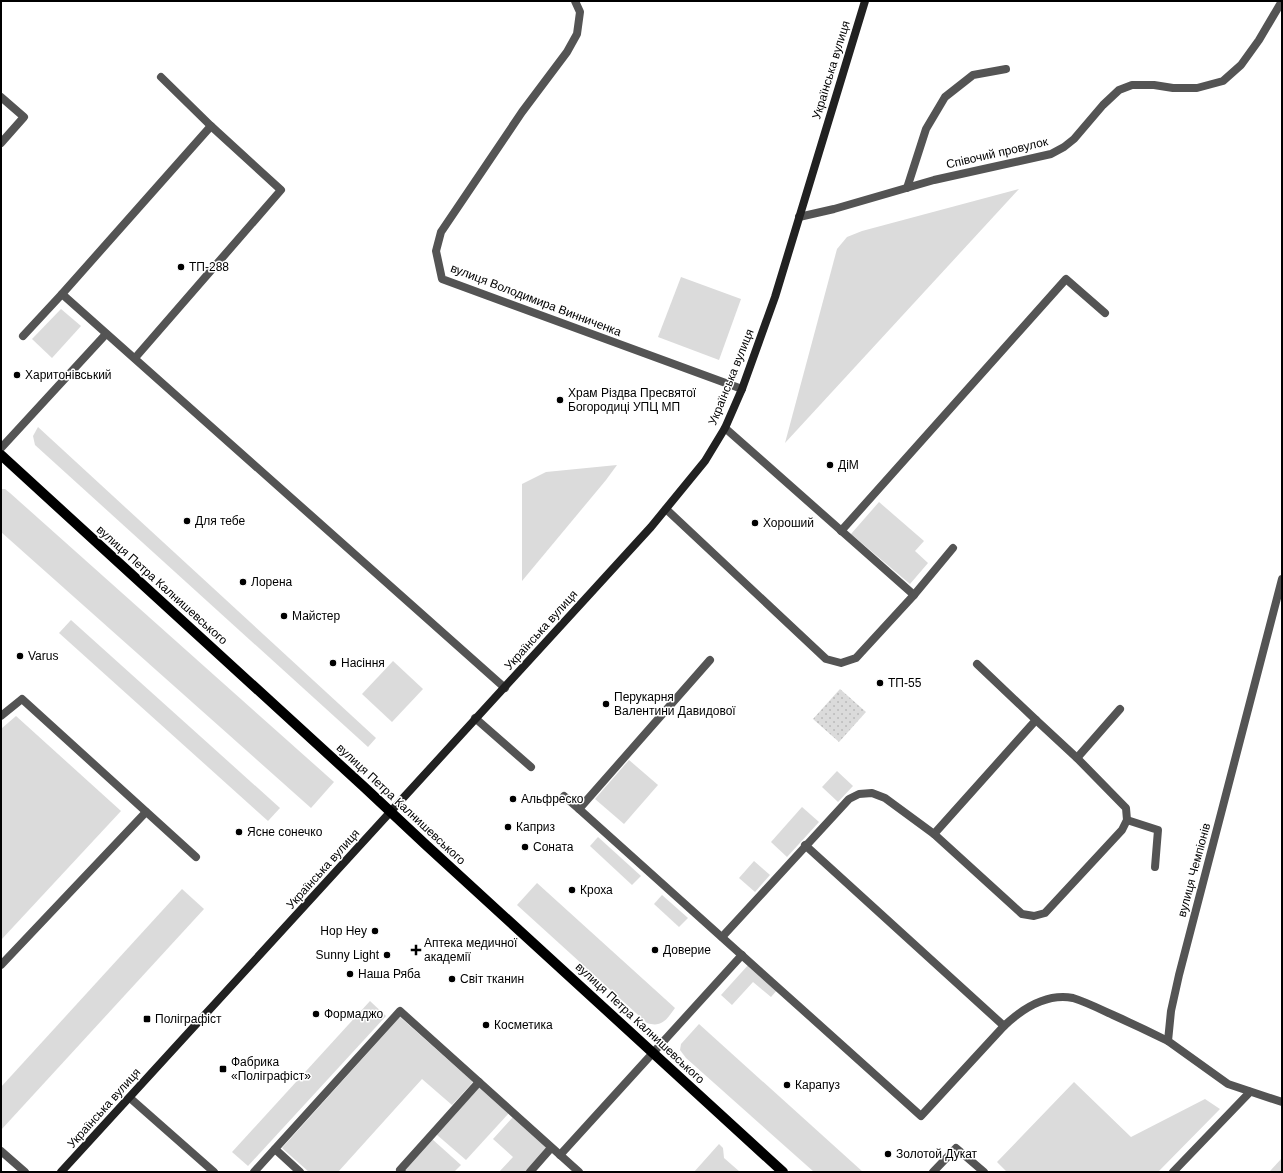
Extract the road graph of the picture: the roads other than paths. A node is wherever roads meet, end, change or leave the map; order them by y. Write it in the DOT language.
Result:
graph roads {
  1 [pos="575,1"];
  2 [pos="865,1"];
  3 [pos="1282,1"];
  4 [pos="1006,69"];
  5 [pos="161,77"];
  6 [pos="1,97"];
  7 [pos="211,126"];
  8 [pos="1,143"];
  9 [pos="907,188"];
  10 [pos="799,217"];
  11 [pos="62,294"];
  12 [pos="1105,313"];
  13 [pos="106,334"];
  14 [pos="23,336"];
  15 [pos="135,358"];
  16 [pos="742,389"];
  17 [pos="725,428"];
  18 [pos="1,448"];
  19 [pos="1,455"];
  20 [pos="666,509"];
  21 [pos="841,531"];
  22 [pos="953,548"];
  23 [pos="1282,580"];
  24 [pos="914,595"];
  25 [pos="710,660"];
  26 [pos="977,664"];
  27 [pos="505,688"];
  28 [pos="1120,709"];
  29 [pos="1,716"];
  30 [pos="475,718"];
  31 [pos="1036,720"];
  32 [pos="1077,758"];
  33 [pos="531,767"];
  34 [pos="564,796"];
  35 [pos="579,809"];
  36 [pos="146,812"];
  37 [pos="391,812"];
  38 [pos="1127,820"];
  39 [pos="934,834"];
  40 [pos="805,845"];
  41 [pos="196,857"];
  42 [pos="1155,867"];
  43 [pos="722,937"];
  44 [pos="742,955"];
  45 [pos="1,965"];
  46 [pos="1004,1026"];
  47 [pos="1168,1040"];
  48 [pos="653,1053"];
  49 [pos="479,1082"];
  50 [pos="1250,1092"];
  51 [pos="130,1098"];
  52 [pos="1282,1102"];
  53 [pos="551,1148"];
  54 [pos="275,1149"];
  55 [pos="1,1151"];
  56 [pos="560,1155"];
  57 [pos="25,1172"];
  58 [pos="61,1172"];
  59 [pos="214,1172"];
  60 [pos="254,1172"];
  61 [pos="300,1172"];
  62 [pos="402,1172"];
  63 [pos="530,1172"];
  64 [pos="578,1172"];
  65 [pos="783,1172"];
  66 [pos="933,1172"];
  67 [pos="984,1172"];
  68 [pos="1173,1172"];
  1 -- 16 [label="street, вулиця Володимира Винниченка"];
  2 -- 10 [label="main road, Українська вулиця"];
  3 -- 9 [label="street, Співочий провулок"];
  4 -- 9 [label="street"];
  5 -- 7 [label="street"];
  6 -- 8 [label="street"];
  7 -- 11 [label="street"];
  7 -- 15 [label="street"];
  9 -- 10 [label="street, Співочий провулок"];
  10 -- 16 [label="main road, Українська вулиця"];
  11 -- 13 [label="street"];
  11 -- 14 [label="street"];
  12 -- 21 [label="street"];
  13 -- 15 [label="street"];
  13 -- 18 [label="street"];
  15 -- 27 [label="street"];
  16 -- 17 [label="main road, Українська вулиця"];
  17 -- 20 [label="main road, Українська вулиця"];
  17 -- 21 [label="street"];
  19 -- 37 [label="main road, вулиця Петра Калнишевського"];
  20 -- 24 [label="street"];
  20 -- 27 [label="main road, Українська вулиця"];
  21 -- 24 [label="street"];
  22 -- 24 [label="street"];
  23 -- 47 [label="street, вулиця Чемпіонів"];
  25 -- 35 [label="street"];
  26 -- 31 [label="street"];
  27 -- 30 [label="main road, Українська вулиця"];
  28 -- 32 [label="street"];
  29 -- 36 [label="street"];
  30 -- 33 [label="street"];
  30 -- 37 [label="main road, Українська вулиця"];
  31 -- 32 [label="street"];
  31 -- 39 [label="street"];
  32 -- 38 [label="street"];
  34 -- 35 [label="street"];
  35 -- 43 [label="street"];
  36 -- 41 [label="street"];
  36 -- 45 [label="street"];
  37 -- 48 [label="main road, вулиця Петра Калнишевського"];
  37 -- 51 [label="main road, Українська вулиця"];
  38 -- 39 [label="street"];
  38 -- 42 [label="street"];
  39 -- 40 [label="street"];
  40 -- 43 [label="street"];
  40 -- 46 [label="street"];
  43 -- 44 [label="street"];
  44 -- 46 [label="street"];
  44 -- 48 [label="street"];
  46 -- 47 [label="street"];
  47 -- 50 [label="street"];
  48 -- 56 [label="street"];
  48 -- 65 [label="main road, вулиця Петра Калнишевського"];
  49 -- 53 [label="street"];
  49 -- 54 [label="street"];
  49 -- 62 [label="street"];
  50 -- 52 [label="street"];
  50 -- 68 [label="street"];
  51 -- 58 [label="main road, Українська вулиця"];
  51 -- 59 [label="street"];
  53 -- 56 [label="street"];
  53 -- 63 [label="street"];
  54 -- 60 [label="street"];
  54 -- 61 [label="street"];
  55 -- 57 [label="street"];
  56 -- 64 [label="street"];
  66 -- 67 [label="street"];
}
